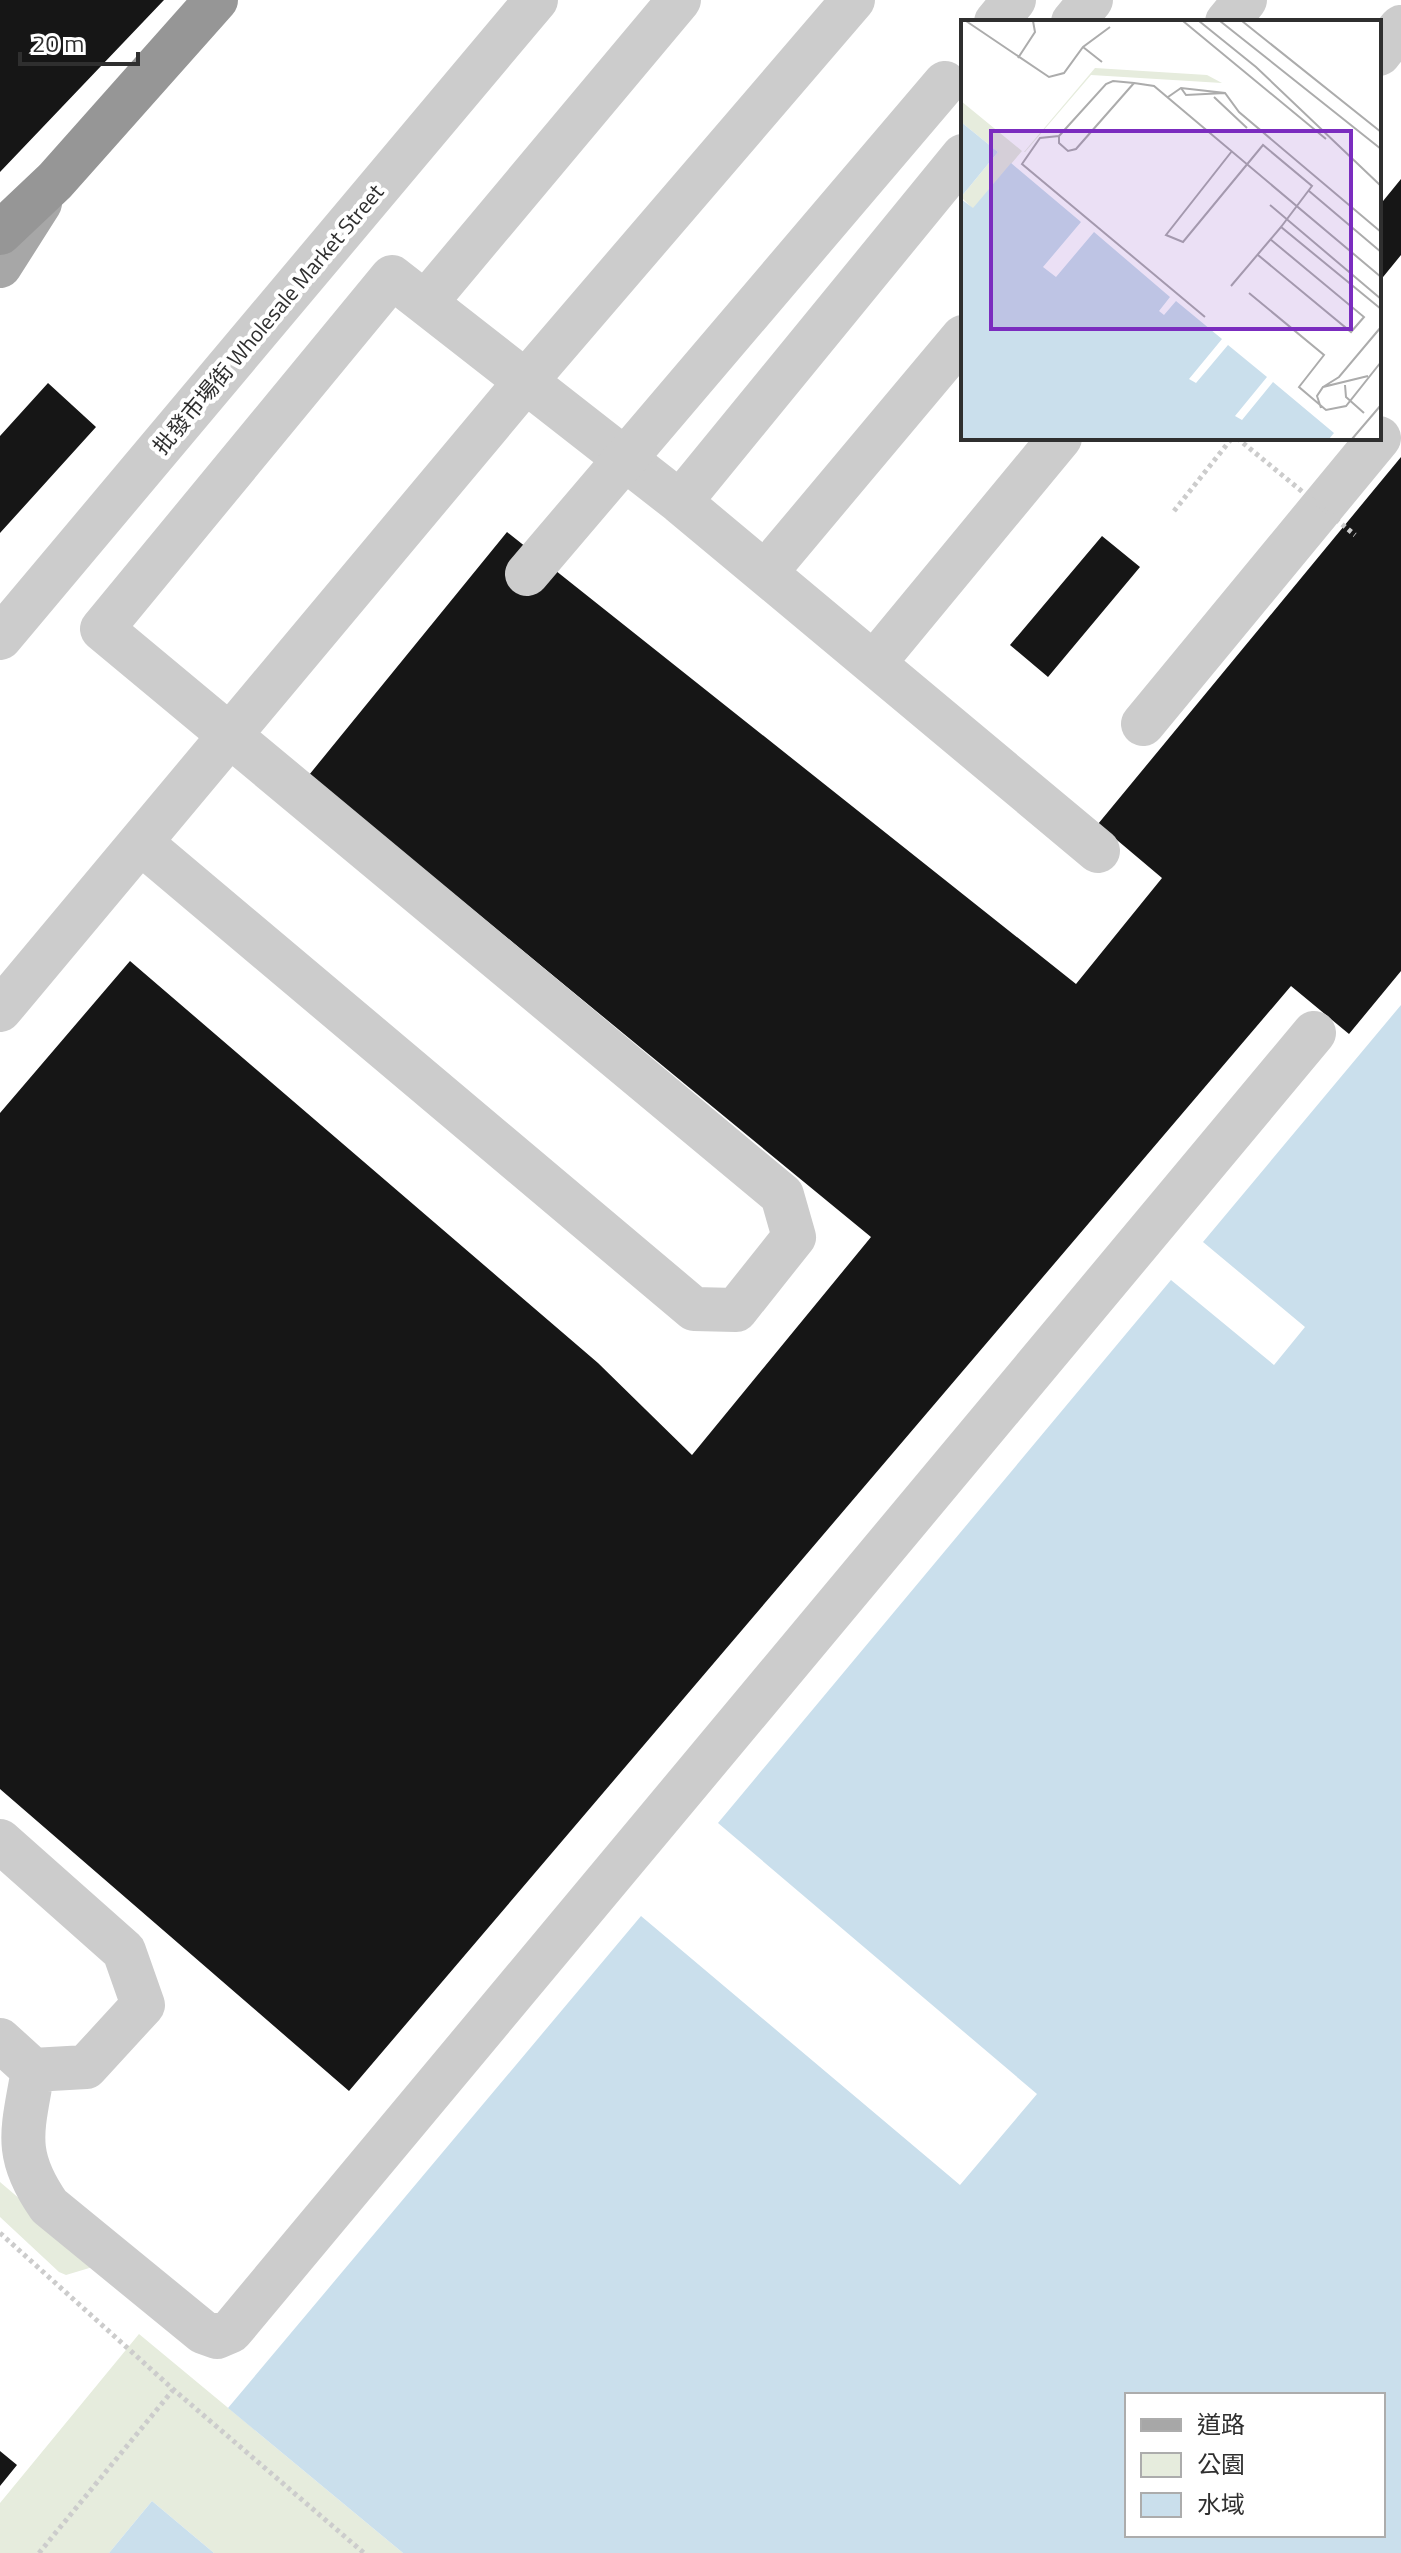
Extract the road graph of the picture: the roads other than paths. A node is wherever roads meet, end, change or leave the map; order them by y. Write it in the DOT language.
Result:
graph roads {
  1 [pos="216,0"];
  2 [pos="536,0"];
  3 [pos="679,0"];
  4 [pos="1014,0"];
  5 [pos="1091,0"];
  6 [pos="1245,0"];
  7 [pos="845,2"];
  8 [pos="998,20"];
  9 [pos="1075,20"];
  10 [pos="1229,20"];
  11 [pos="1401,27"];
  12 [pos="1381,52"];
  13 [pos="954,72"];
  14 [pos="961,158"];
  15 [pos="55,181"];
  16 [pos="0,233"];
  17 [pos="0,266"];
  18 [pos="426,302"];
  19 [pos="961,339"];
  20 [pos="526,381"];
  21 [pos="1401,411"];
  22 [pos="1381,436"];
  23 [pos="1058,440"];
  24 [pos="1377,440"];
  25 [pos="680,502"];
  26 [pos="765,573"];
  27 [pos="527,574"];
  28 [pos="0,638"];
  29 [pos="874,663"];
  30 [pos="1143,724"];
  31 [pos="232,737"];
  32 [pos="141,843"];
  33 [pos="1098,851"];
  34 [pos="0,1010"];
  35 [pos="1314,1033"];
  36 [pos="0,1841"];
  37 [pos="0,2040"];
  38 [pos="33,2070"];
  1 -- 15 [label="highway"];
  2 -- 28 [label="lane, 批發市場街 Wholesale Market Street"];
  3 -- 18 [label="lane"];
  4 -- 8 [label="lane"];
  5 -- 9 [label="lane"];
  6 -- 10 [label="lane"];
  7 -- 20 [label="lane"];
  11 -- 12 [label="lane"];
  13 -- 27 [label="lane, bridge"];
  14 -- 25 [label="lane"];
  15 -- 16 [label="highway"];
  15 -- 17 [label="main road"];
  18 -- 20 [label="lane"];
  18 -- 31 [label="lane"];
  19 -- 26 [label="lane"];
  20 -- 25 [label="lane"];
  20 -- 31 [label="lane"];
  21 -- 22 [label="lane"];
  23 -- 29 [label="lane"];
  24 -- 30 [label="lane"];
  25 -- 26 [label="lane"];
  26 -- 29 [label="lane"];
  29 -- 33 [label="lane"];
  31 -- 32 [label="lane"];
  31 -- 32 [label="lane"];
  32 -- 34 [label="lane"];
  35 -- 38 [label="lane"];
  36 -- 38 [label="lane"];
  37 -- 38 [label="lane"];
}
